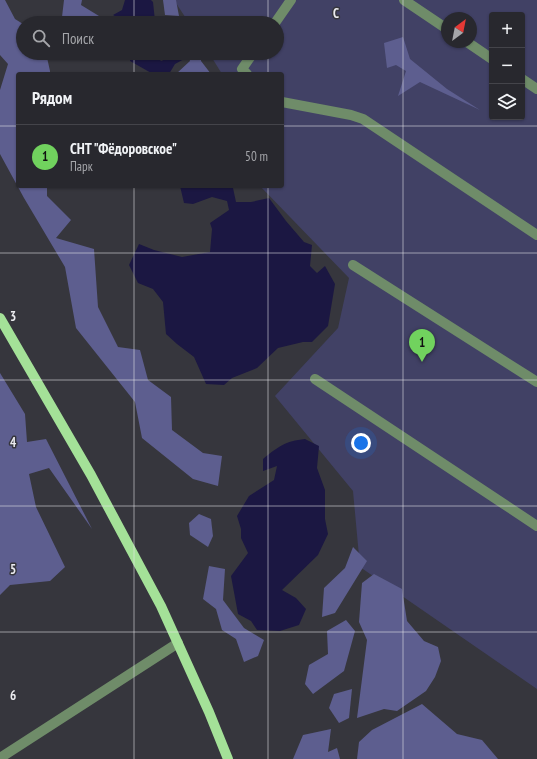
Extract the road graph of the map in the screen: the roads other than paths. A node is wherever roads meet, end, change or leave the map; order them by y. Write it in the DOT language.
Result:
graph roads {
  1 [pos="291,0"];
  2 [pos="404,0"];
  3 [pos="280,16"];
  4 [pos="441,25"];
  5 [pos="476,48"];
  6 [pos="489,57"];
  7 [pos="248,60"];
  8 [pos="246,72"];
  9 [pos="525,81"];
  10 [pos="537,89"];
  11 [pos="284,102"];
  12 [pos="537,235"];
  13 [pos="353,265"];
  14 [pos="0,318"];
  15 [pos="315,379"];
  16 [pos="537,382"];
  17 [pos="537,526"];
  18 [pos="178,643"];
  19 [pos="0,758"];
  20 [pos="228,759"];
  1 -- 3 [label="street"];
  2 -- 4 [label="street"];
  5 -- 6 [label="street"];
  7 -- 8 [label="street"];
  9 -- 10 [label="street"];
  11 -- 12 [label="street"];
  13 -- 16 [label="street"];
  14 -- 18 [label="main road"];
  15 -- 17 [label="street"];
  18 -- 19 [label="street"];
  18 -- 20 [label="main road"];
}
